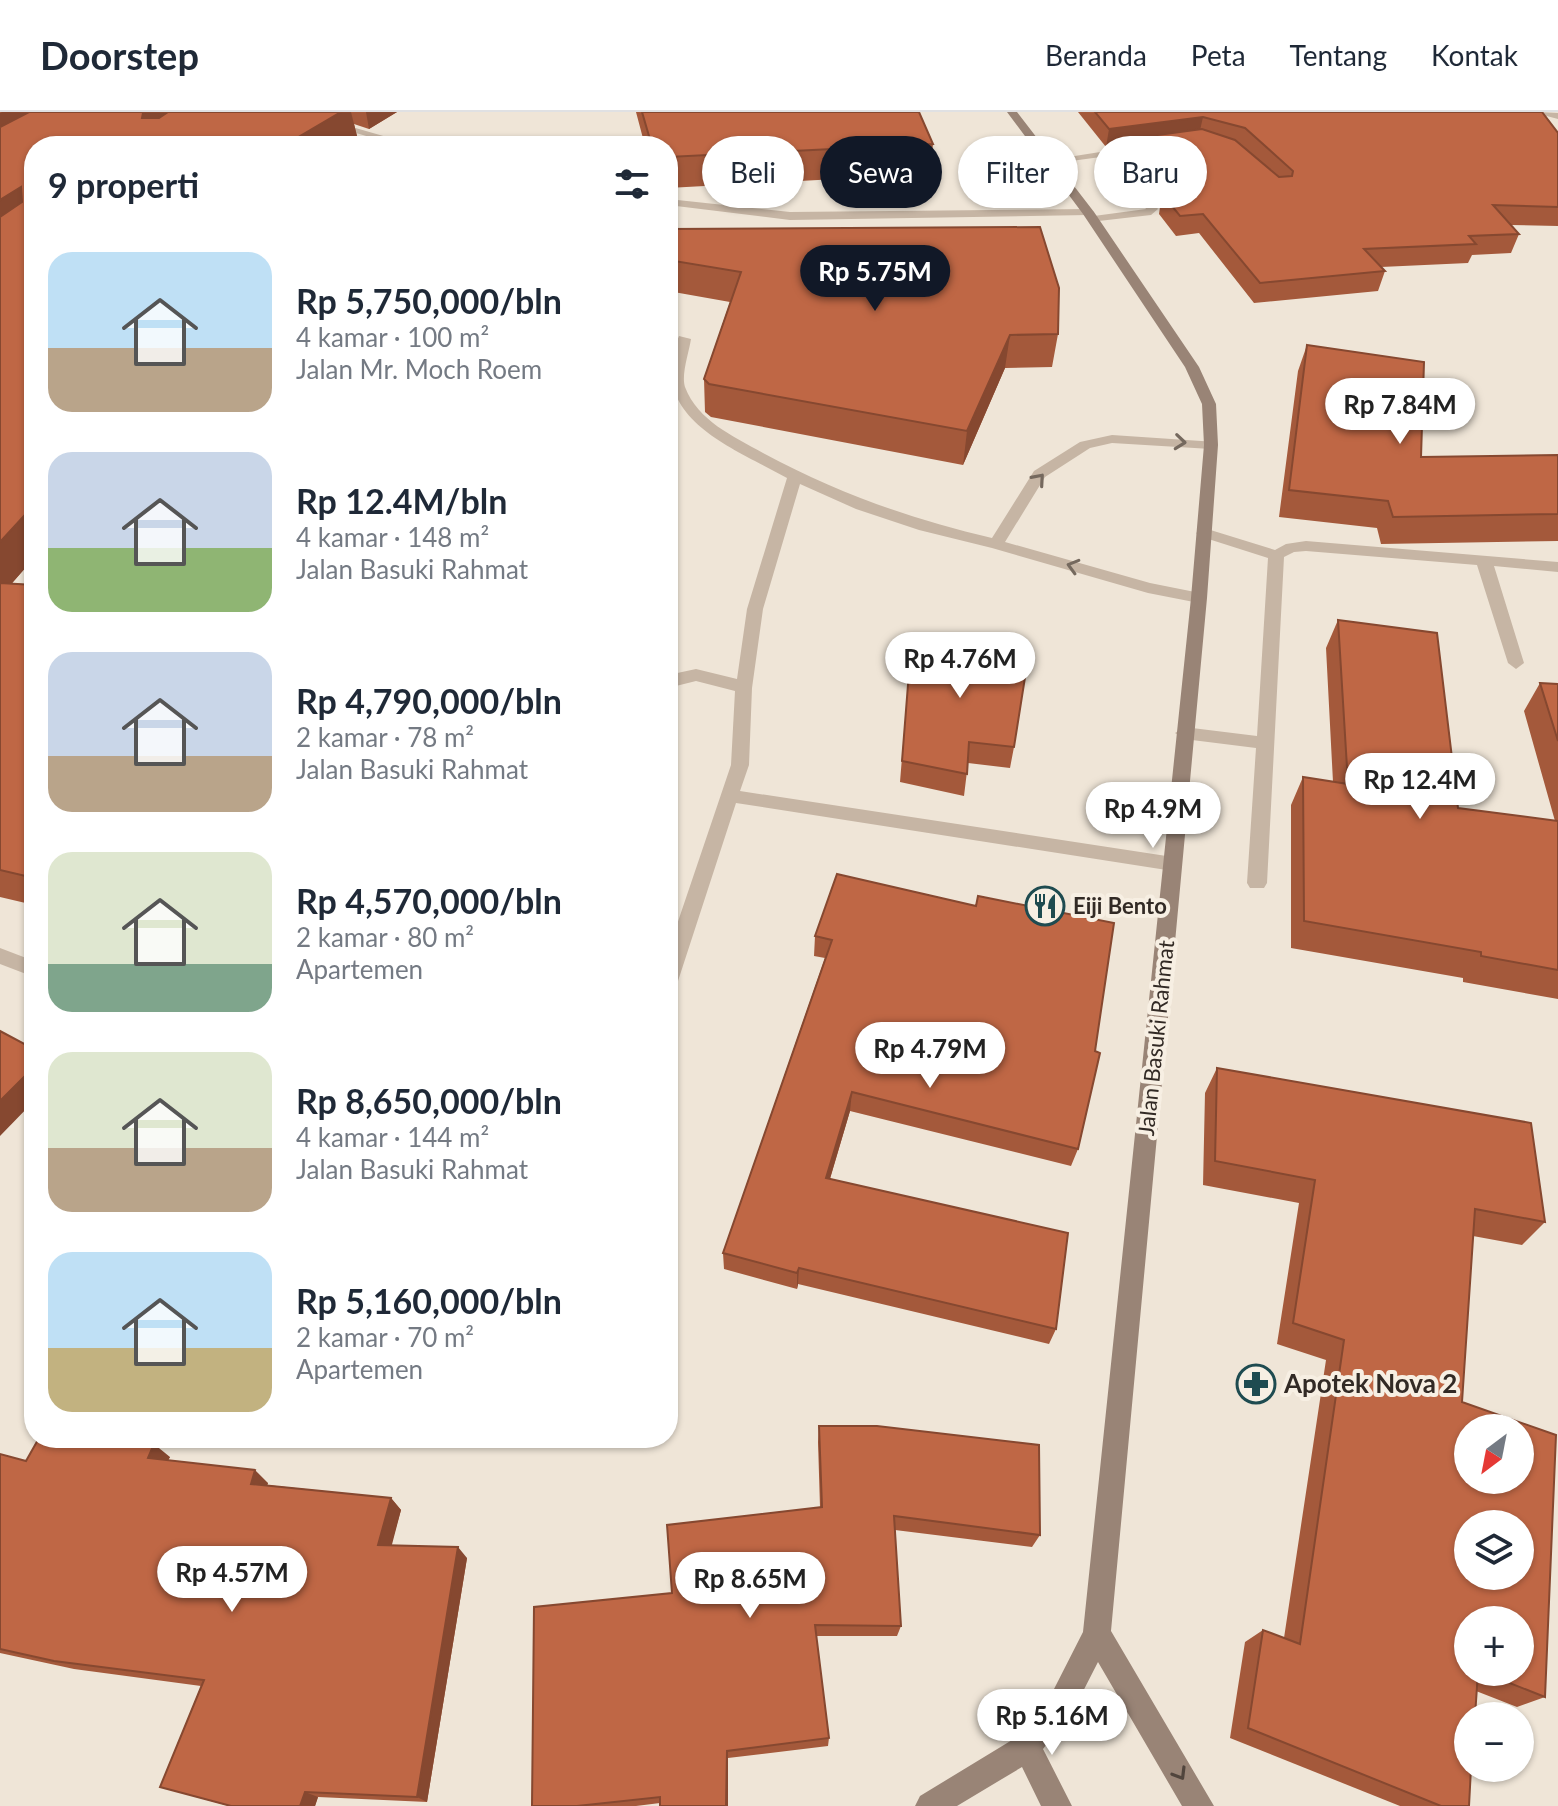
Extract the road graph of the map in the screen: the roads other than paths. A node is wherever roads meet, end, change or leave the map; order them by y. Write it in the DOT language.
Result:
graph roads {
  1 [pos="288,112"];
  2 [pos="1012,112"];
  3 [pos="1543,112"];
  4 [pos="1558,116"];
  5 [pos="375,136"];
  6 [pos="1030,136"];
  7 [pos="1078,199"];
  8 [pos="678,203"];
  9 [pos="1151,208"];
  10 [pos="1091,216"];
  11 [pos="684,339"];
  12 [pos="678,378"];
  13 [pos="678,386"];
  14 [pos="1211,445"];
  15 [pos="795,476"];
  16 [pos="1204,533"];
  17 [pos="996,544"];
  18 [pos="1276,555"];
  19 [pos="1484,561"];
  20 [pos="1558,567"];
  21 [pos="1199,598"];
  22 [pos="1516,663"];
  23 [pos="678,677"];
  24 [pos="744,688"];
  25 [pos="1184,733"];
  26 [pos="1264,743"];
  27 [pos="731,796"];
  28 [pos="1173,864"];
  29 [pos="1257,883"];
  30 [pos="678,952"];
  31 [pos="0,956"];
  32 [pos="24,965"];
  33 [pos="1097,1634"];
  34 [pos="1027,1747"];
  35 [pos="930,1806"];
  36 [pos="1057,1806"];
  37 [pos="1199,1806"];
  1 -- 5 [label="street"];
  2 -- 6 [label="main road, Jalan Basuki Rahmat"];
  3 -- 4 [label="street"];
  7 -- 10 [label="main road, Jalan Basuki Rahmat"];
  8 -- 10 [label="street"];
  9 -- 10 [label="street"];
  10 -- 14 [label="main road, Jalan Basuki Rahmat"];
  11 -- 12 [label="street"];
  13 -- 15 [label="street"];
  14 -- 16 [label="main road, Jalan Basuki Rahmat"];
  17 -- 14 [label="street, one-way"];
  15 -- 17 [label="street"];
  15 -- 24 [label="street"];
  16 -- 18 [label="street"];
  16 -- 21 [label="main road, Jalan Basuki Rahmat"];
  21 -- 17 [label="street, one-way"];
  18 -- 19 [label="street"];
  18 -- 26 [label="street"];
  19 -- 20 [label="street"];
  19 -- 22 [label="street"];
  21 -- 25 [label="main road, Jalan Basuki Rahmat"];
  23 -- 24 [label="street"];
  24 -- 27 [label="street"];
  25 -- 26 [label="street"];
  25 -- 28 [label="main road, Jalan Basuki Rahmat"];
  26 -- 29 [label="street"];
  27 -- 28 [label="street"];
  27 -- 30 [label="street"];
  28 -- 33 [label="main road, Jalan Basuki Rahmat"];
  31 -- 32 [label="street"];
  33 -- 34 [label="main road, Jalan Basuki Rahmat"];
  33 -- 37 [label="main road, one-way"];
  34 -- 35 [label="main road, Jalan Basuki Rahmat"];
  34 -- 36 [label="main road"];
}
